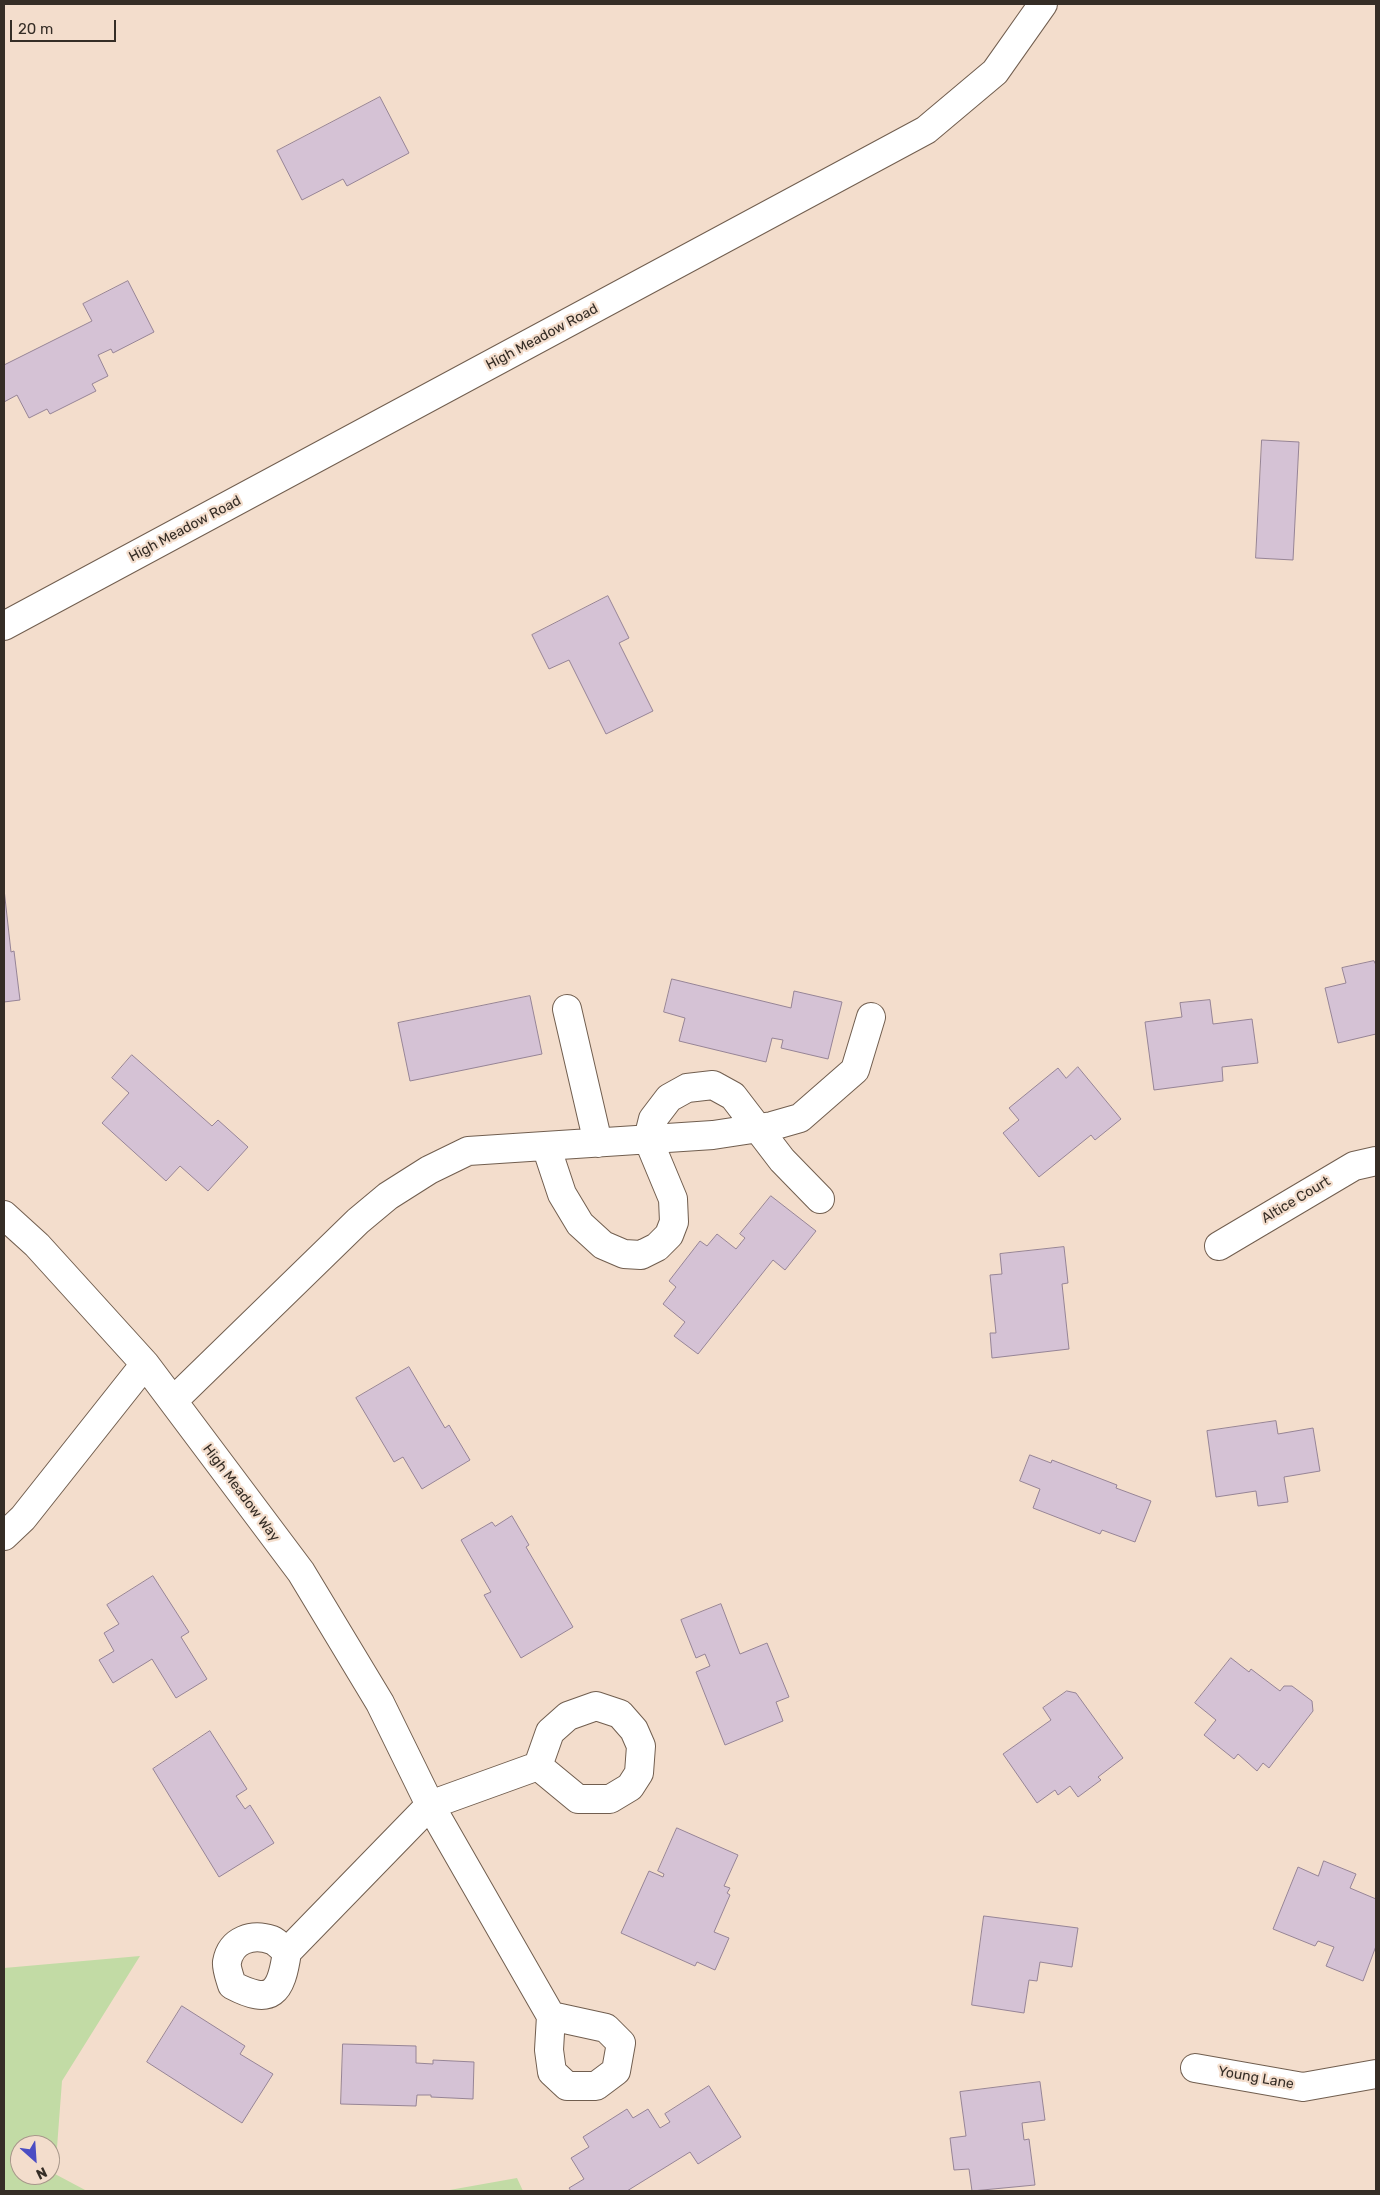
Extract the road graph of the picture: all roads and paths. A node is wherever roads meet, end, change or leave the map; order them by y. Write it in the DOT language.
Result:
graph roads {
  1 [pos="1043,4"];
  2 [pos="4,626"];
  3 [pos="567,1009"];
  4 [pos="871,1018"];
  5 [pos="758,1128"];
  6 [pos="648,1139"];
  7 [pos="598,1143"];
  8 [pos="546,1146"];
  9 [pos="1376,1161"];
  10 [pos="820,1199"];
  11 [pos="4,1215"];
  12 [pos="1219,1246"];
  13 [pos="145,1364"];
  14 [pos="173,1401"];
  15 [pos="4,1536"];
  16 [pos="538,1766"];
  17 [pos="430,1805"];
  18 [pos="287,1952"];
  19 [pos="551,2016"];
  20 [pos="1195,2068"];
  21 [pos="1376,2074"];
  1 -- 2 [label="street, High Meadow Road"];
  3 -- 7 [label="street"];
  4 -- 5 [label="street"];
  5 -- 6 [label="street"];
  5 -- 6 [label="street"];
  5 -- 10 [label="street"];
  6 -- 7 [label="street"];
  6 -- 8 [label="street"];
  7 -- 8 [label="street"];
  8 -- 14 [label="street"];
  9 -- 12 [label="street, Altice Court"];
  11 -- 13 [label="street, High Meadow Way"];
  13 -- 14 [label="street, High Meadow Way"];
  13 -- 15 [label="street"];
  14 -- 17 [label="street, High Meadow Way"];
  16 -- 17 [label="street"];
  17 -- 18 [label="street"];
  17 -- 19 [label="street, High Meadow Way"];
  20 -- 21 [label="street, Young Lane"];
}
